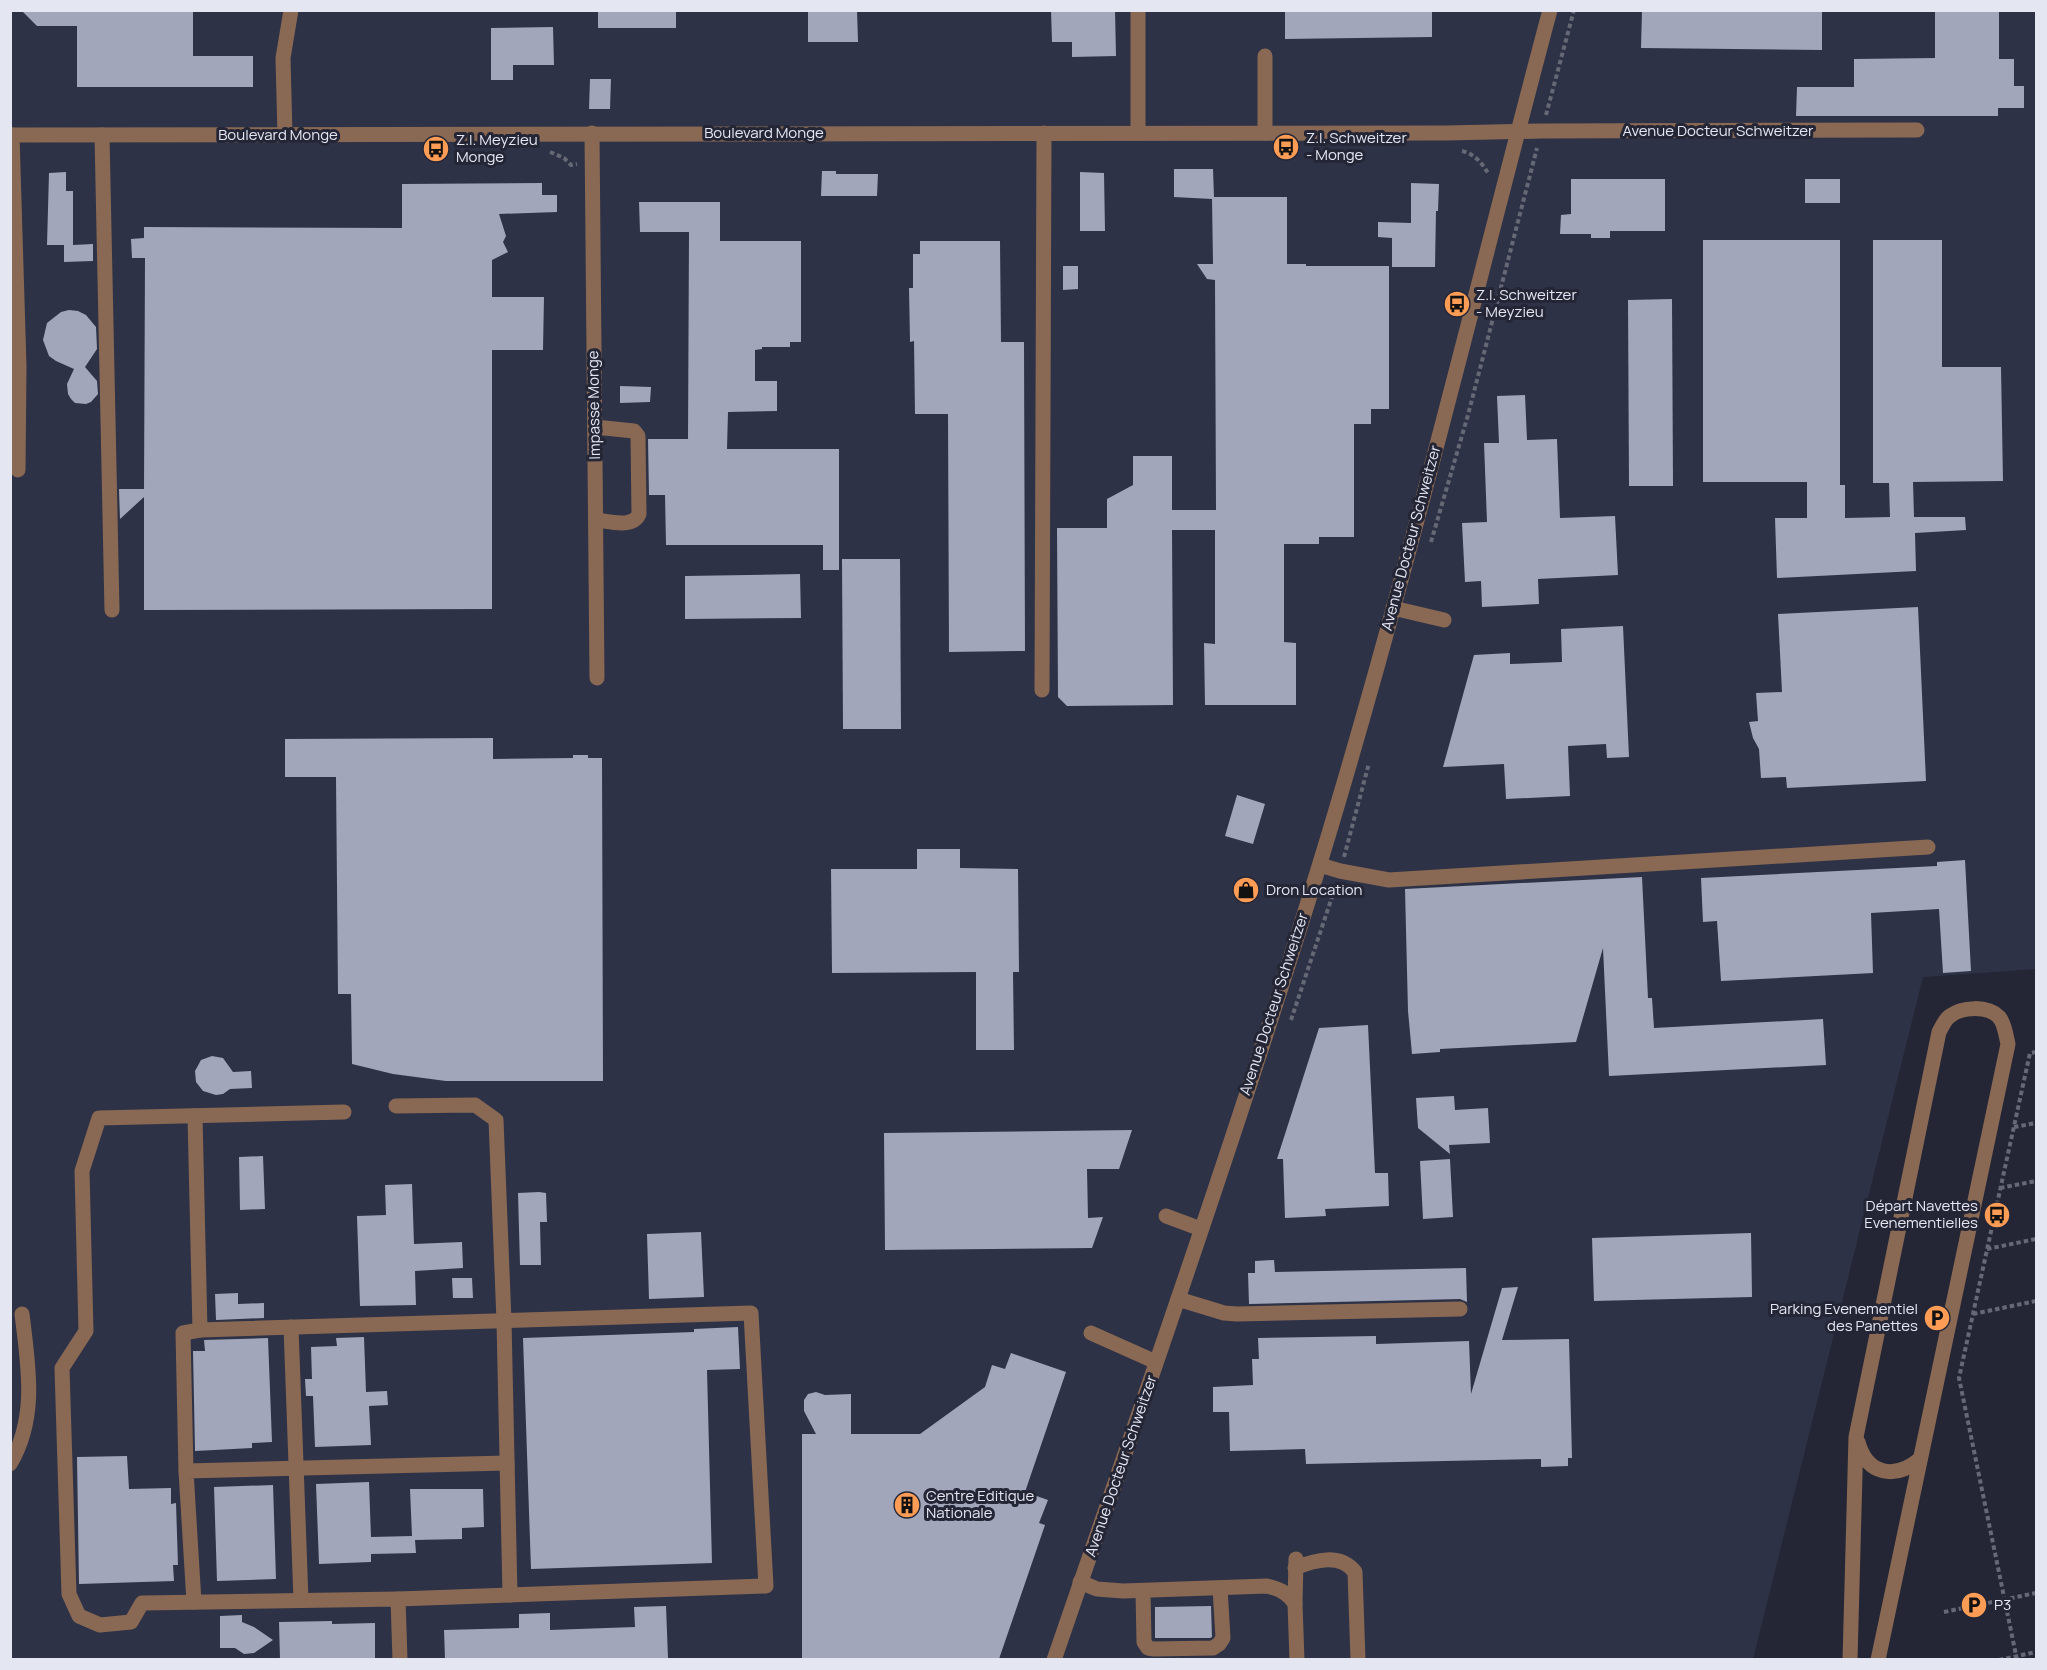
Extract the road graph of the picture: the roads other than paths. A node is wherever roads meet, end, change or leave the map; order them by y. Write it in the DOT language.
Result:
graph roads {
  1 [pos="291,10"];
  2 [pos="1138,10"];
  3 [pos="1550,10"];
  4 [pos="1265,56"];
  5 [pos="1917,130"];
  6 [pos="1518,131"];
  7 [pos="592,133"];
  8 [pos="1044,133"];
  9 [pos="1138,133"];
  10 [pos="1265,133"];
  11 [pos="11,135"];
  12 [pos="102,135"];
  13 [pos="285,135"];
  14 [pos="595,427"];
  15 [pos="18,470"];
  16 [pos="596,520"];
  17 [pos="1393,608"];
  18 [pos="112,610"];
  19 [pos="1444,620"];
  20 [pos="597,678"];
  21 [pos="1042,690"];
  22 [pos="1928,847"];
  23 [pos="1320,865"];
  24 [pos="396,1106"];
  25 [pos="344,1112"];
  26 [pos="195,1116"];
  27 [pos="1166,1216"];
  28 [pos="1201,1229"];
  29 [pos="1178,1299"];
  30 [pos="1460,1309"];
  31 [pos="22,1314"];
  32 [pos="504,1321"];
  33 [pos="291,1327"];
  34 [pos="200,1330"];
  35 [pos="1091,1333"];
  36 [pos="1156,1362"];
  37 [pos="1856,1437"];
  38 [pos="1920,1459"];
  39 [pos="507,1463"];
  40 [pos="10,1464"];
  41 [pos="296,1469"];
  42 [pos="186,1471"];
  43 [pos="1080,1582"];
  44 [pos="1220,1588"];
  45 [pos="1143,1591"];
  46 [pos="510,1595"];
  47 [pos="398,1599"];
  48 [pos="301,1600"];
  49 [pos="194,1602"];
  50 [pos="1295,1604"];
  51 [pos="400,1659"];
  52 [pos="1054,1659"];
  53 [pos="1297,1659"];
  54 [pos="1358,1659"];
  55 [pos="1850,1659"];
  56 [pos="1878,1659"];
  1 -- 13 [label="street"];
  2 -- 9 [label="street"];
  3 -- 6 [label="street, Avenue Docteur Schweitzer"];
  4 -- 10 [label="street"];
  5 -- 6 [label="street, Avenue Docteur Schweitzer"];
  6 -- 10 [label="street, Boulevard Monge"];
  6 -- 17 [label="street, Avenue Docteur Schweitzer"];
  7 -- 8 [label="street, Boulevard Monge"];
  7 -- 13 [label="street, Boulevard Monge"];
  7 -- 14 [label="street, Impasse Monge"];
  8 -- 9 [label="street, Boulevard Monge"];
  8 -- 21 [label="street"];
  9 -- 10 [label="street, Boulevard Monge"];
  11 -- 12 [label="street, Boulevard Monge"];
  11 -- 15 [label="street"];
  12 -- 13 [label="street, Boulevard Monge"];
  12 -- 18 [label="street"];
  14 -- 16 [label="street, Impasse Monge"];
  14 -- 16 [label="street"];
  16 -- 20 [label="street, Impasse Monge"];
  17 -- 19 [label="street"];
  17 -- 23 [label="street, Avenue Docteur Schweitzer"];
  22 -- 23 [label="street"];
  23 -- 28 [label="street, Avenue Docteur Schweitzer"];
  24 -- 32 [label="street"];
  25 -- 26 [label="street"];
  26 -- 34 [label="street"];
  26 -- 49 [label="street"];
  27 -- 28 [label="street"];
  28 -- 29 [label="street, Avenue Docteur Schweitzer"];
  29 -- 30 [label="street"];
  29 -- 36 [label="street, Avenue Docteur Schweitzer"];
  31 -- 40 [label="street"];
  32 -- 33 [label="street"];
  32 -- 39 [label="street"];
  32 -- 46 [label="street"];
  33 -- 34 [label="street"];
  33 -- 41 [label="street"];
  34 -- 42 [label="street"];
  35 -- 36 [label="street"];
  36 -- 43 [label="street, Avenue Docteur Schweitzer"];
  37 -- 38 [label="street"];
  37 -- 38 [label="street"];
  37 -- 55 [label="street"];
  38 -- 56 [label="street"];
  39 -- 41 [label="street"];
  39 -- 46 [label="street"];
  41 -- 42 [label="street"];
  41 -- 48 [label="street"];
  42 -- 49 [label="street"];
  43 -- 45 [label="street"];
  43 -- 52 [label="street, Avenue Docteur Schweitzer"];
  44 -- 45 [label="street"];
  44 -- 45 [label="street"];
  44 -- 50 [label="street"];
  46 -- 47 [label="street"];
  47 -- 48 [label="street"];
  47 -- 51 [label="street"];
  48 -- 49 [label="street"];
  50 -- 53 [label="street"];
  50 -- 54 [label="street"];
}
